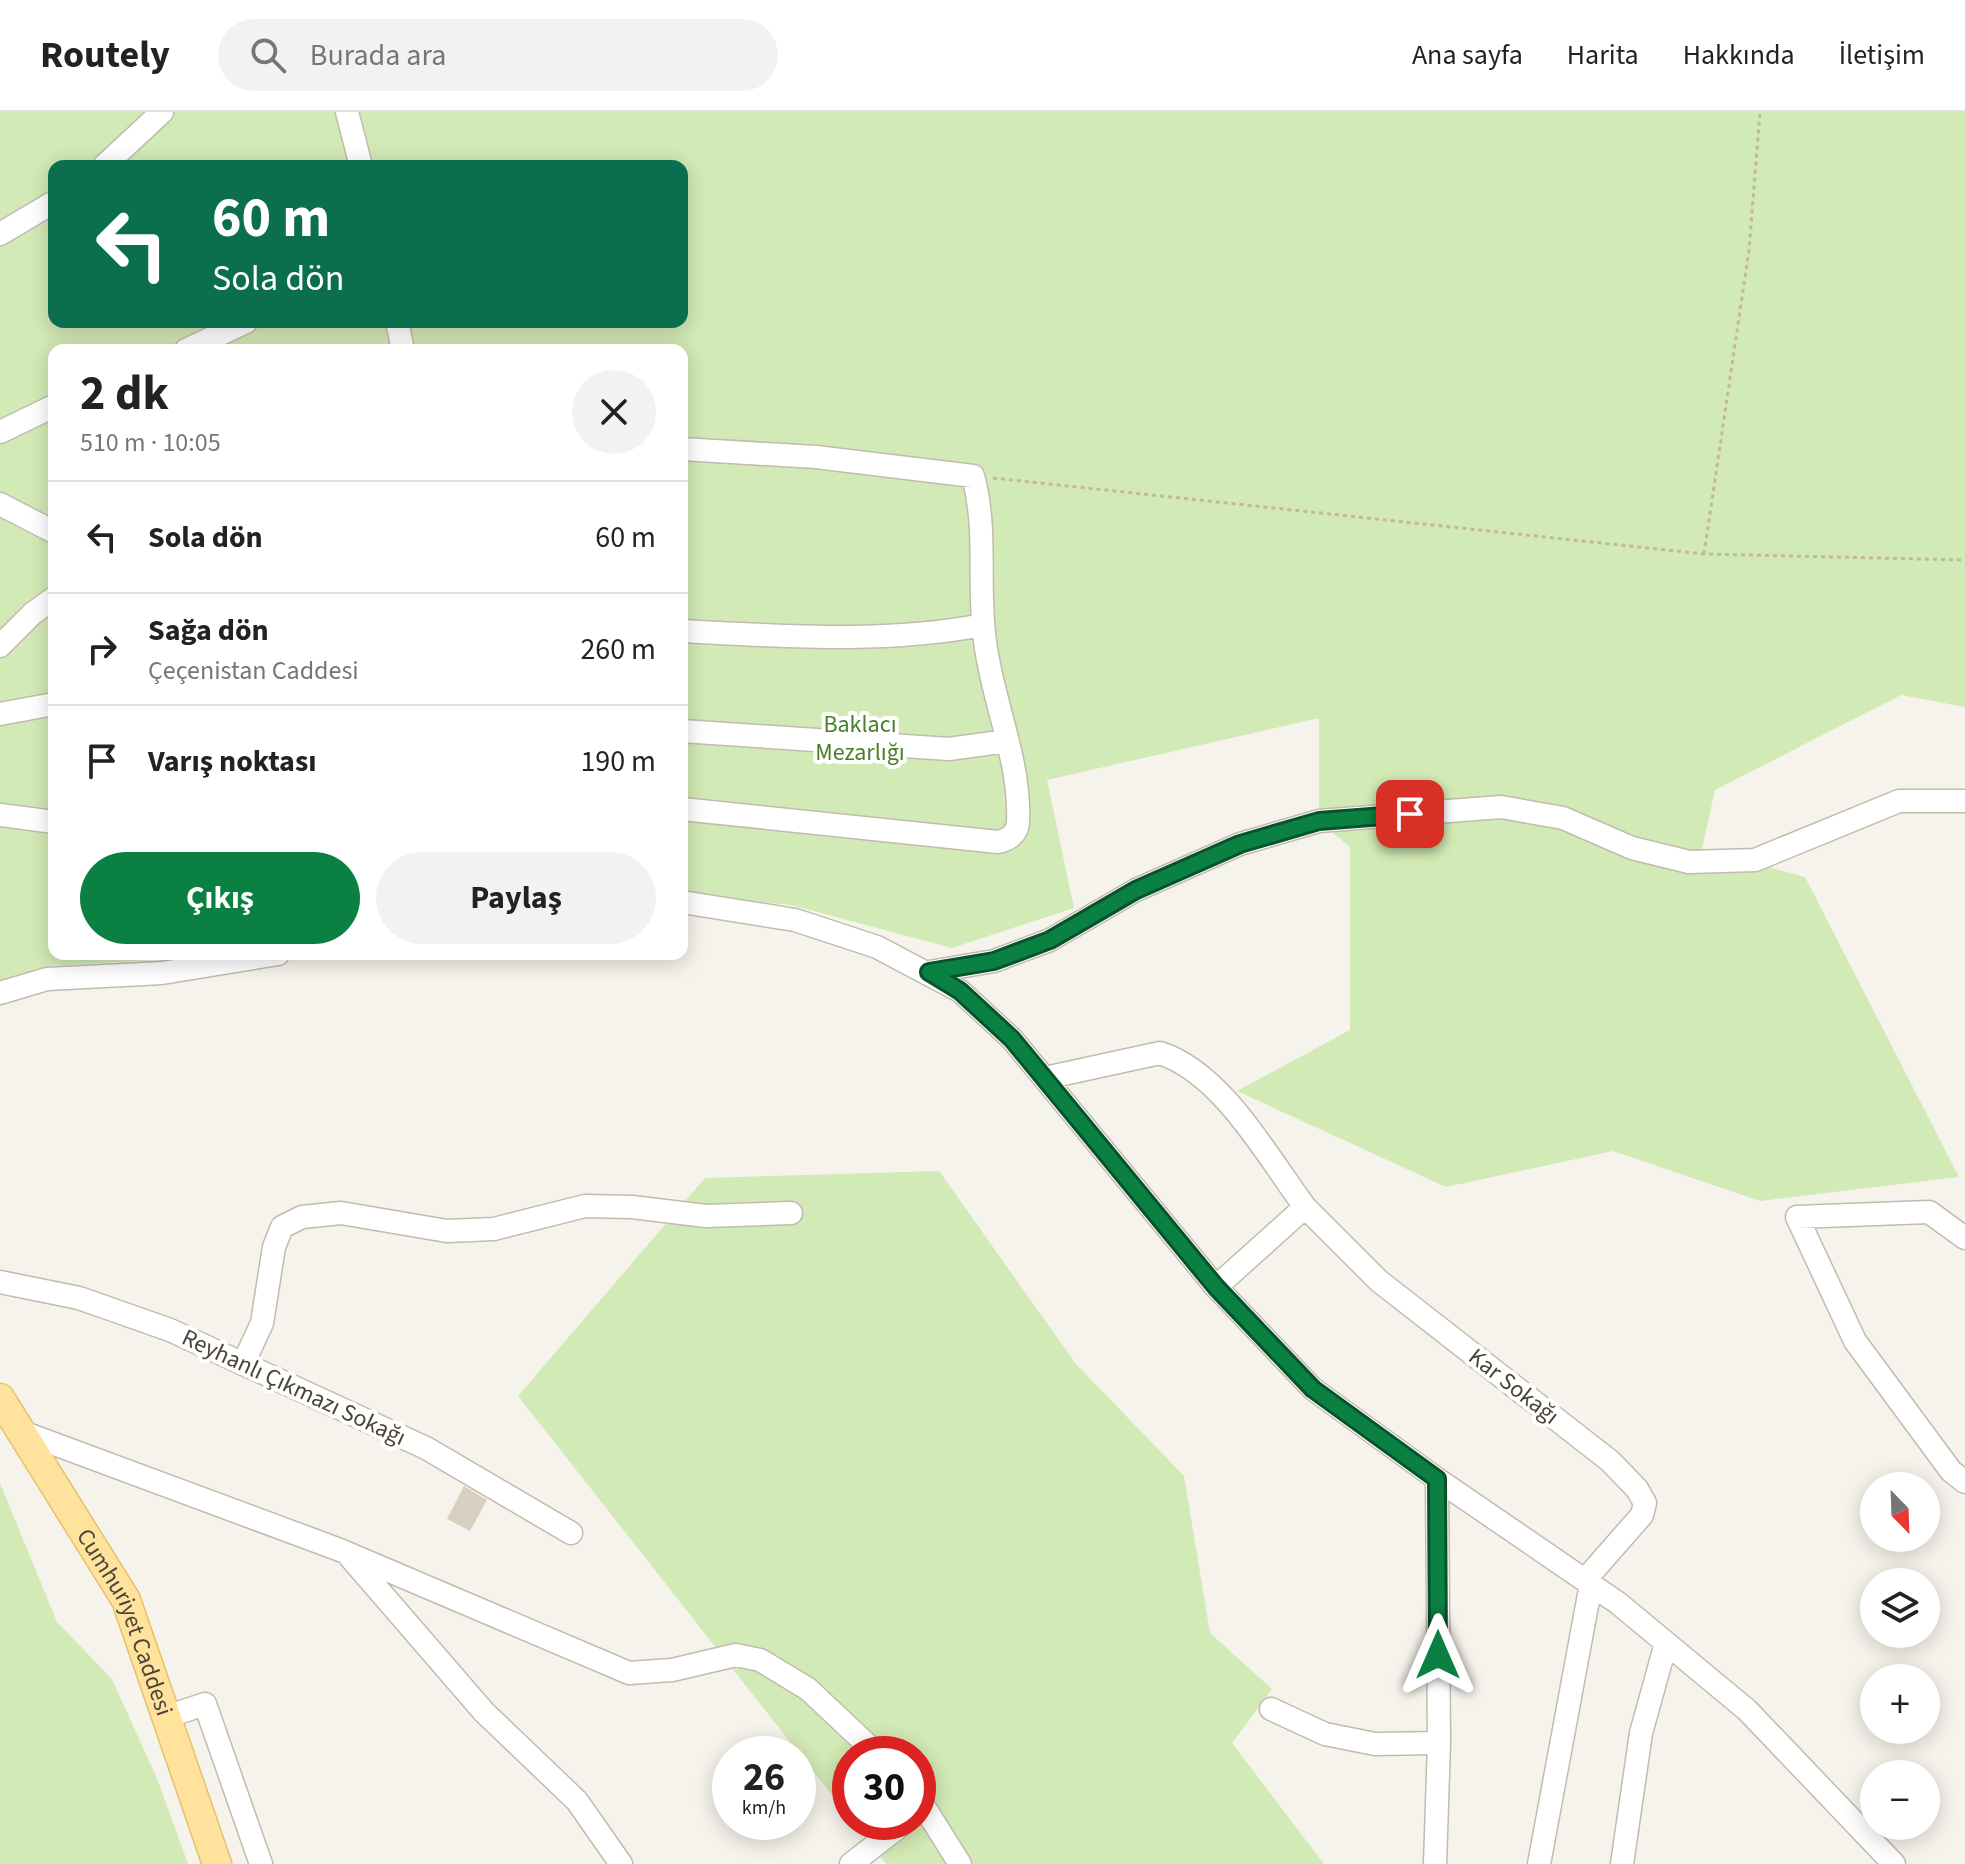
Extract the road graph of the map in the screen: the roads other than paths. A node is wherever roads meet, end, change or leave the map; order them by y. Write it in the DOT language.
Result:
graph roads {
  1 [pos="162,112"];
  2 [pos="347,112"];
  3 [pos="110,160"];
  4 [pos="359,160"];
  5 [pos="48,206"];
  6 [pos="0,234"];
  7 [pos="233,328"];
  8 [pos="199,344"];
  9 [pos="48,409"];
  10 [pos="0,432"];
  11 [pos="688,449"];
  12 [pos="0,504"];
  13 [pos="48,529"];
  14 [pos="48,602"];
  15 [pos="983,625"];
  16 [pos="688,631"];
  17 [pos="0,646"];
  18 [pos="48,705"];
  19 [pos="0,714"];
  20 [pos="688,731"];
  21 [pos="1007,741"];
  22 [pos="1965,801"];
  23 [pos="688,810"];
  24 [pos="0,815"];
  25 [pos="48,821"];
  26 [pos="688,903"];
  27 [pos="241,960"];
  28 [pos="929,972"];
  29 [pos="0,993"];
  30 [pos="1045,1078"];
  31 [pos="1305,1207"];
  32 [pos="791,1213"];
  33 [pos="1965,1238"];
  34 [pos="0,1282"];
  35 [pos="1216,1287"];
  36 [pos="243,1364"];
  37 [pos="0,1398"];
  38 [pos="22,1432"];
  39 [pos="1437,1479"];
  40 [pos="1965,1482"];
  41 [pos="571,1533"];
  42 [pos="347,1553"];
  43 [pos="1588,1582"];
  44 [pos="1666,1643"];
  45 [pos="218,1707"];
  46 [pos="1271,1709"];
  47 [pos="166,1717"];
  48 [pos="858,1736"];
  49 [pos="1439,1743"];
  50 [pos="248,1808"];
  51 [pos="936,1829"];
  52 [pos="882,1840"];
  53 [pos="1876,1856"];
  54 [pos="217,1864"];
  55 [pos="261,1864"];
  56 [pos="275,1864"];
  57 [pos="621,1864"];
  58 [pos="851,1864"];
  59 [pos="960,1864"];
  60 [pos="1435,1864"];
  61 [pos="1539,1864"];
  62 [pos="1622,1864"];
  63 [pos="1894,1864"];
  1 -- 3 [label="street"];
  2 -- 4 [label="street"];
  5 -- 6 [label="street"];
  7 -- 8 [label="street"];
  9 -- 10 [label="street"];
  11 -- 15 [label="street"];
  12 -- 13 [label="street"];
  14 -- 17 [label="street"];
  15 -- 16 [label="street"];
  15 -- 21 [label="street"];
  18 -- 19 [label="street"];
  20 -- 21 [label="street"];
  21 -- 23 [label="street"];
  22 -- 28 [label="street"];
  24 -- 25 [label="street"];
  26 -- 28 [label="street"];
  27 -- 29 [label="street"];
  28 -- 30 [label="street"];
  30 -- 31 [label="street"];
  30 -- 35 [label="street"];
  31 -- 35 [label="street"];
  31 -- 43 [label="street, Kar Sokağı"];
  32 -- 36 [label="street"];
  33 -- 40 [label="street"];
  34 -- 36 [label="street, Reyhanlı Çıkmazı Sokağı"];
  35 -- 39 [label="street"];
  36 -- 41 [label="street, Reyhanlı Çıkmazı Sokağı"];
  37 -- 38 [label="main road, Cumhuriyet Caddesi"];
  38 -- 42 [label="street"];
  38 -- 47 [label="main road, Cumhuriyet Caddesi"];
  39 -- 43 [label="street"];
  39 -- 49 [label="street"];
  42 -- 48 [label="street"];
  42 -- 57 [label="street"];
  43 -- 44 [label="street"];
  43 -- 61 [label="street"];
  44 -- 53 [label="street"];
  44 -- 62 [label="street"];
  45 -- 50 [label="street"];
  46 -- 49 [label="street"];
  47 -- 50 [label="street"];
  47 -- 54 [label="main road, Cumhuriyet Caddesi"];
  49 -- 60 [label="street"];
  50 -- 55 [label="street"];
  50 -- 56 [label="street"];
  51 -- 59 [label="street"];
  52 -- 58 [label="street"];
  53 -- 63 [label="street"];
}
